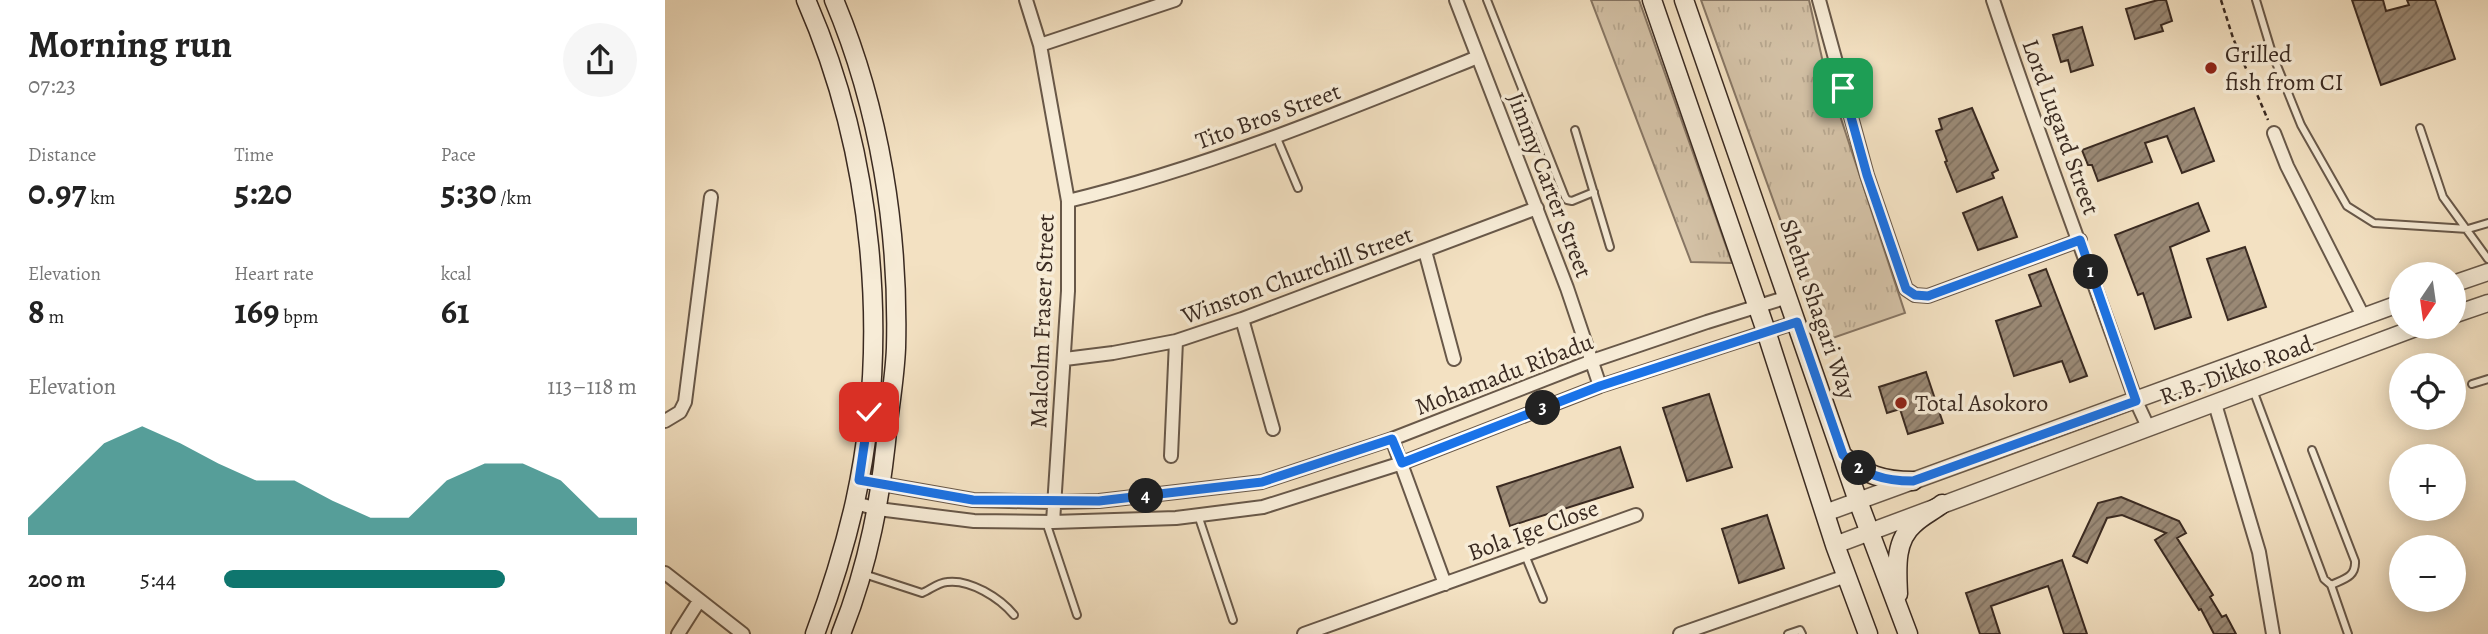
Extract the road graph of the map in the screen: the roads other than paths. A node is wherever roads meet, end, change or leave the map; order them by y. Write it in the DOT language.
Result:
graph roads {
  1 [pos="806,0"];
  2 [pos="834,0"];
  3 [pos="1026,0"];
  4 [pos="1175,0"];
  5 [pos="1456,0"];
  6 [pos="1487,0"];
  7 [pos="1652,0"];
  8 [pos="1685,0"];
  9 [pos="1819,0"];
  10 [pos="1993,0"];
  11 [pos="2256,0"];
  12 [pos="1040,44"];
  13 [pos="1478,57"];
  14 [pos="2420,128"];
  15 [pos="1574,130"];
  16 [pos="2274,133"];
  17 [pos="1276,136"];
  18 [pos="1299,188"];
  19 [pos="1594,192"];
  20 [pos="712,197"];
  21 [pos="1067,201"];
  22 [pos="1537,208"];
  23 [pos="2488,223"];
  24 [pos="2467,229"];
  25 [pos="2080,240"];
  26 [pos="1611,247"];
  27 [pos="1425,251"];
  28 [pos="2488,259"];
  29 [pos="2488,272"];
  30 [pos="2466,280"];
  31 [pos="1788,298"];
  32 [pos="2488,303"];
  33 [pos="1757,306"];
  34 [pos="2389,307"];
  35 [pos="2466,310"];
  36 [pos="2364,316"];
  37 [pos="1242,320"];
  38 [pos="1797,322"];
  39 [pos="1766,331"];
  40 [pos="2389,338"];
  41 [pos="1176,341"];
  42 [pos="1065,359"];
  43 [pos="1454,359"];
  44 [pos="1592,361"];
  45 [pos="2488,379"];
  46 [pos="2472,384"];
  47 [pos="1600,386"];
  48 [pos="2252,388"];
  49 [pos="2136,401"];
  50 [pos="2215,404"];
  51 [pos="665,421"];
  52 [pos="2147,427"];
  53 [pos="1273,429"];
  54 [pos="1392,439"];
  55 [pos="2312,450"];
  56 [pos="1843,455"];
  57 [pos="1171,456"];
  58 [pos="1402,463"];
  59 [pos="859,480"];
  60 [pos="1913,481"];
  61 [pos="882,485"];
  62 [pos="1858,501"];
  63 [pos="1053,502"];
  64 [pos="855,503"];
  65 [pos="1942,504"];
  66 [pos="878,509"];
  67 [pos="1825,513"];
  68 [pos="1198,515"];
  69 [pos="1636,515"];
  70 [pos="1050,522"];
  71 [pos="1870,532"];
  72 [pos="1835,545"];
  73 [pos="1525,555"];
  74 [pos="665,573"];
  75 [pos="862,573"];
  76 [pos="1846,576"];
  77 [pos="1445,584"];
  78 [pos="2332,585"];
  79 [pos="1543,599"];
  80 [pos="699,601"];
  81 [pos="1899,611"];
  82 [pos="1014,615"];
  83 [pos="1077,615"];
  84 [pos="1233,620"];
  85 [pos="678,634"];
  86 [pos="743,634"];
  87 [pos="815,634"];
  88 [pos="841,634"];
  89 [pos="1304,634"];
  90 [pos="1680,634"];
  91 [pos="1788,634"];
  92 [pos="1802,634"];
  93 [pos="1868,634"];
  94 [pos="1908,634"];
  95 [pos="2273,634"];
  96 [pos="2348,634"];
  1 -- 59 [label="main road"];
  2 -- 61 [label="main road"];
  3 -- 12 [label="street, Malcolm Fraser Street"];
  4 -- 12 [label="street"];
  5 -- 13 [label="street, Jimmy Carter Street"];
  6 -- 19 [label="lane"];
  7 -- 33 [label="main road"];
  8 -- 31 [label="main road, Shehu Shagari Way"];
  9 -- 25 [label="street"];
  10 -- 25 [label="street, Lord Lugard Street"];
  11 -- 24 [label="lane"];
  12 -- 21 [label="street, Malcolm Fraser Street"];
  13 -- 17 [label="street, Tito Bros Street"];
  13 -- 22 [label="street, Jimmy Carter Street"];
  14 -- 24 [label="lane"];
  15 -- 19 [label="lane"];
  16 -- 36 [label="street"];
  17 -- 18 [label="lane"];
  17 -- 21 [label="street, Tito Bros Street"];
  19 -- 26 [label="lane"];
  20 -- 51 [label="street"];
  21 -- 42 [label="street, Malcolm Fraser Street"];
  22 -- 27 [label="street, Winston Churchill Street"];
  22 -- 44 [label="street, Jimmy Carter Street"];
  23 -- 24 [label="lane"];
  24 -- 28 [label="lane"];
  25 -- 49 [label="street, Lord Lugard Street"];
  27 -- 37 [label="street, Winston Churchill Street"];
  27 -- 43 [label="street"];
  29 -- 30 [label="street"];
  31 -- 33 [label="street, Mohamadu Ribadu"];
  31 -- 38 [label="main road, Shehu Shagari Way"];
  32 -- 35 [label="street"];
  33 -- 39 [label="main road"];
  33 -- 44 [label="street, Mohamadu Ribadu"];
  34 -- 36 [label="street, R.B. Dikko Road"];
  36 -- 49 [label="street, R.B. Dikko Road"];
  37 -- 41 [label="street, Winston Churchill Street"];
  37 -- 53 [label="street"];
  38 -- 39 [label="street, Mohamadu Ribadu"];
  38 -- 56 [label="main road, Shehu Shagari Way"];
  39 -- 47 [label="street, Mohamadu Ribadu"];
  39 -- 67 [label="main road"];
  40 -- 48 [label="street, R.B. Dikko Road"];
  41 -- 42 [label="street, Winston Churchill Street"];
  41 -- 57 [label="street"];
  42 -- 63 [label="street, Malcolm Fraser Street"];
  44 -- 47 [label="street, Jimmy Carter Street"];
  44 -- 54 [label="street, Mohamadu Ribadu"];
  45 -- 46 [label="lane"];
  47 -- 58 [label="street, Mohamadu Ribadu"];
  48 -- 50 [label="street, R.B. Dikko Road"];
  48 -- 78 [label="lane"];
  49 -- 52 [label="street, Lord Lugard Street"];
  49 -- 60 [label="street, R.B. Dikko Road"];
  50 -- 52 [label="street, R.B. Dikko Road"];
  50 -- 95 [label="street"];
  52 -- 65 [label="street, R.B. Dikko Road"];
  54 -- 58 [label="street, Bola Ige Close"];
  54 -- 63 [label="street, Mohamadu Ribadu"];
  55 -- 78 [label="lane"];
  56 -- 60 [label="main road"];
  56 -- 62 [label="main road, Shehu Shagari Way"];
  58 -- 68 [label="street, Mohamadu Ribadu"];
  58 -- 77 [label="street, Bola Ige Close"];
  59 -- 61 [label="street, Mohamadu Ribadu"];
  59 -- 64 [label="main road"];
  60 -- 62 [label="street, R.B. Dikko Road"];
  61 -- 63 [label="street, Mohamadu Ribadu"];
  61 -- 66 [label="main road"];
  62 -- 67 [label="street, R.B. Dikko Road"];
  62 -- 71 [label="main road, Shehu Shagari Way"];
  63 -- 70 [label="street, Malcolm Fraser Street"];
  64 -- 66 [label="street, Mohamadu Ribadu"];
  64 -- 87 [label="main road"];
  65 -- 71 [label="street, R.B. Dikko Road"];
  65 -- 81 [label="main road"];
  66 -- 70 [label="street, Mohamadu Ribadu"];
  66 -- 75 [label="main road"];
  67 -- 72 [label="main road"];
  68 -- 70 [label="street, Mohamadu Ribadu"];
  68 -- 84 [label="lane"];
  69 -- 73 [label="street, Bola Ige Close"];
  70 -- 83 [label="lane"];
  71 -- 72 [label="street, R.B. Dikko Road"];
  71 -- 81 [label="main road, Shehu Shagari Way"];
  72 -- 76 [label="main road"];
  73 -- 77 [label="street, Bola Ige Close"];
  73 -- 79 [label="lane"];
  74 -- 80 [label="street"];
  75 -- 82 [label="lane"];
  75 -- 88 [label="main road"];
  76 -- 90 [label="street"];
  76 -- 93 [label="main road"];
  77 -- 89 [label="street, Bola Ige Close"];
  78 -- 96 [label="lane"];
  80 -- 85 [label="street"];
  80 -- 86 [label="street"];
  81 -- 94 [label="main road, Shehu Shagari Way"];
  91 -- 92 [label="lane"];
}
